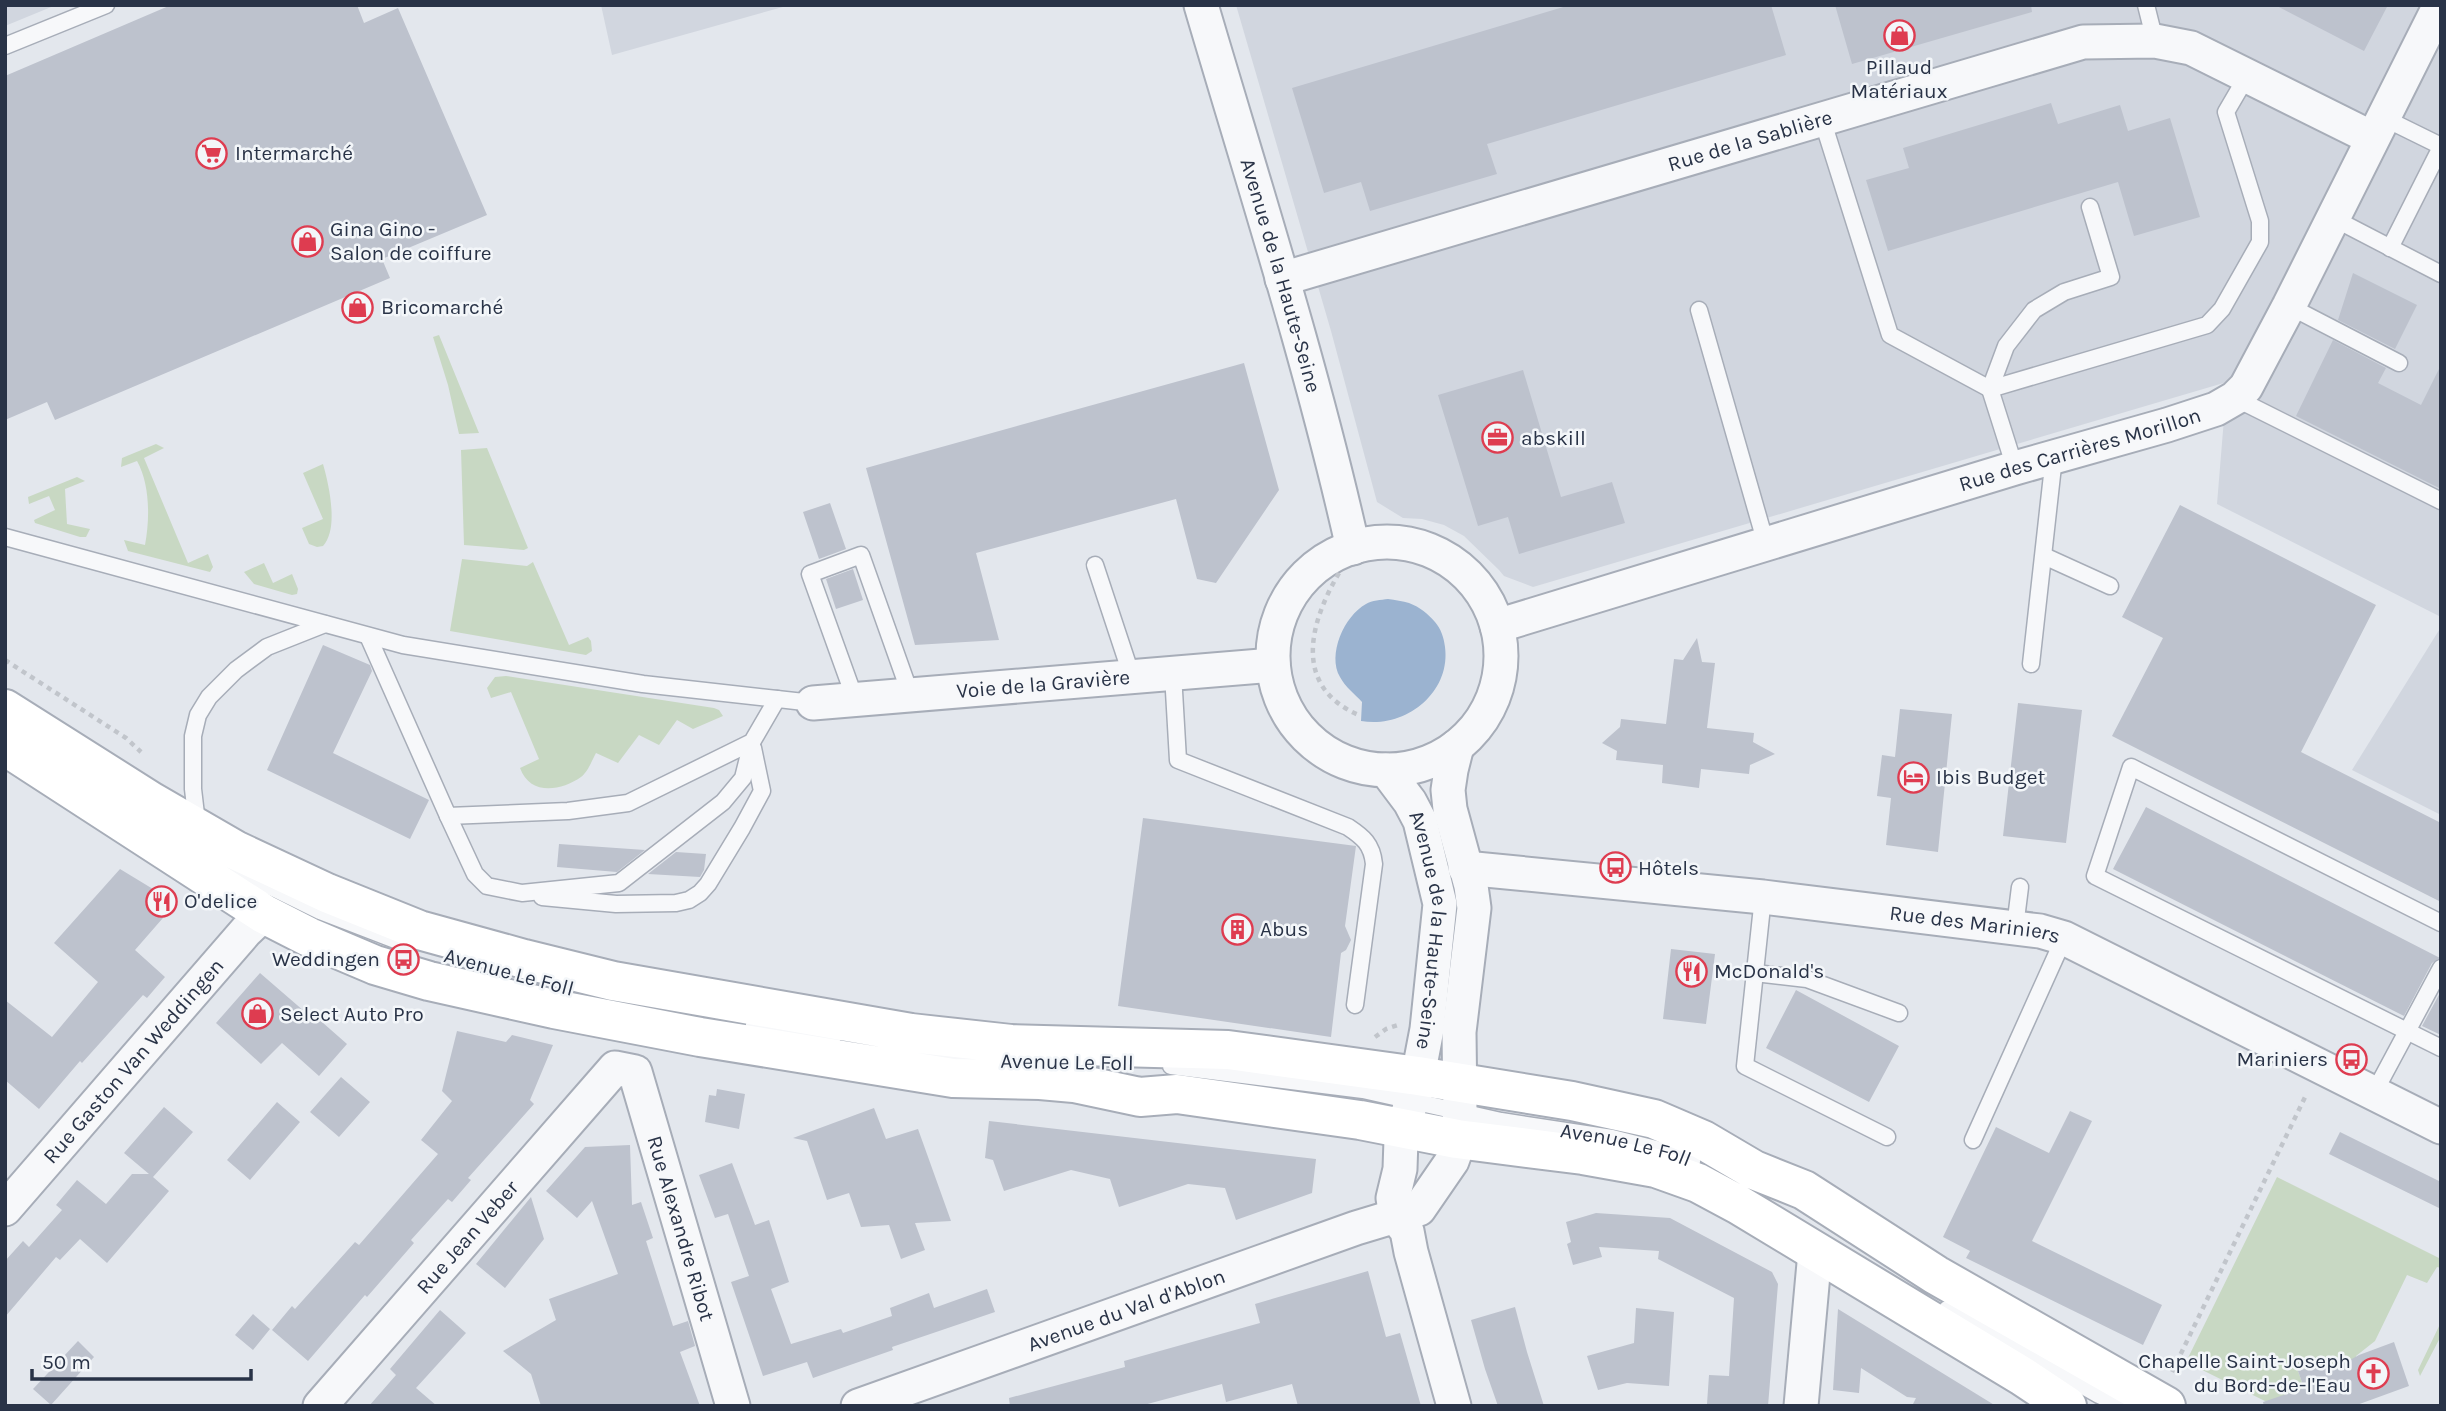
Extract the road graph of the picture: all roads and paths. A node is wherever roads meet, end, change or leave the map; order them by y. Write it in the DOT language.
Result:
graph roads {
  1 [pos="106,5"];
  2 [pos="1201,5"];
  3 [pos="2146,5"];
  4 [pos="2440,5"];
  5 [pos="2155,41"];
  6 [pos="5,46"];
  7 [pos="2248,76"];
  8 [pos="1822,119"];
  9 [pos="2377,127"];
  10 [pos="2441,146"];
  11 [pos="2091,207"];
  12 [pos="2333,218"];
  13 [pos="2390,248"];
  14 [pos="2441,274"];
  15 [pos="1282,279"];
  16 [pos="2290,306"];
  17 [pos="1699,310"];
  18 [pos="2399,363"];
  19 [pos="1990,389"];
  20 [pos="2235,398"];
  21 [pos="2054,457"];
  22 [pos="2015,468"];
  23 [pos="2441,501"];
  24 [pos="5,537"];
  25 [pos="1766,544"];
  26 [pos="1353,548"];
  27 [pos="2044,556"];
  28 [pos="1095,565"];
  29 [pos="2110,586"];
  30 [pos="325,624"];
  31 [pos="1497,626"];
  32 [pos="368,636"];
  33 [pos="5,660"];
  34 [pos="2031,664"];
  35 [pos="1273,665"];
  36 [pos="1173,674"];
  37 [pos="1132,677"];
  38 [pos="911,696"];
  39 [pos="777,699"];
  40 [pos="855,699"];
  41 [pos="813,703"];
  42 [pos="5,709"];
  43 [pos="1361,716"];
  44 [pos="5,727"];
  45 [pos="752,742"];
  46 [pos="5,746"];
  47 [pos="1457,746"];
  48 [pos="142,754"];
  49 [pos="1386,770"];
  50 [pos="140,814"];
  51 [pos="448,816"];
  52 [pos="204,843"];
  53 [pos="1465,868"];
  54 [pos="2020,887"];
  55 [pos="522,893"];
  56 [pos="1763,897"];
  57 [pos="264,914"];
  58 [pos="2441,923"];
  59 [pos="2015,928"];
  60 [pos="2064,938"];
  61 [pos="411,945"];
  62 [pos="2441,968"];
  63 [pos="1755,973"];
  64 [pos="1355,1005"];
  65 [pos="1899,1013"];
  66 [pos="741,1023"];
  67 [pos="1427,1028"];
  68 [pos="2407,1031"];
  69 [pos="845,1041"];
  70 [pos="1370,1041"];
  71 [pos="2441,1048"];
  72 [pos="911,1053"];
  73 [pos="1013,1061"];
  74 [pos="1065,1062"];
  75 [pos="2320,1066"];
  76 [pos="615,1068"];
  77 [pos="2374,1093"];
  78 [pos="1411,1102"];
  79 [pos="1459,1111"];
  80 [pos="2441,1127"];
  81 [pos="1887,1138"];
  82 [pos="1973,1140"];
  83 [pos="1705,1166"];
  84 [pos="5,1209"];
  85 [pos="1396,1217"];
  86 [pos="1815,1252"];
  87 [pos="1938,1304"];
  88 [pos="2167,1393"];
  89 [pos="320,1406"];
  90 [pos="733,1406"];
  91 [pos="858,1406"];
  92 [pos="1454,1406"];
  93 [pos="1801,1406"];
  94 [pos="2067,1406"];
  95 [pos="2123,1406"];
  1 -- 6 [label="lane"];
  2 -- 15 [label="street, Avenue de la Haute-Seine"];
  3 -- 5 [label="lane"];
  4 -- 9 [label="street, Rue des Carrières Morillon"];
  5 -- 7 [label="street, Rue de la Sablière"];
  5 -- 8 [label="street, Rue de la Sablière"];
  7 -- 9 [label="street, Rue de la Sablière"];
  7 -- 19 [label="lane"];
  8 -- 15 [label="street, Rue de la Sablière"];
  8 -- 19 [label="lane"];
  9 -- 10 [label="lane"];
  9 -- 12 [label="street, Rue des Carrières Morillon"];
  10 -- 13 [label="lane"];
  11 -- 19 [label="lane"];
  12 -- 13 [label="lane"];
  12 -- 16 [label="street, Rue des Carrières Morillon"];
  13 -- 14 [label="lane"];
  15 -- 26 [label="street, Avenue de la Haute-Seine"];
  16 -- 18 [label="lane"];
  16 -- 20 [label="street, Rue des Carrières Morillon"];
  17 -- 25 [label="lane"];
  19 -- 22 [label="lane"];
  20 -- 21 [label="street, Rue des Carrières Morillon"];
  20 -- 23 [label="lane"];
  21 -- 22 [label="street, Rue des Carrières Morillon"];
  21 -- 27 [label="lane"];
  22 -- 25 [label="street, Rue des Carrières Morillon"];
  24 -- 30 [label="lane"];
  25 -- 31 [label="street, Rue des Carrières Morillon"];
  26 -- 31 [label="street"];
  26 -- 35 [label="street"];
  26 -- 43 [label="path"];
  27 -- 29 [label="lane"];
  27 -- 34 [label="lane"];
  28 -- 37 [label="lane"];
  30 -- 32 [label="lane"];
  30 -- 52 [label="lane"];
  31 -- 47 [label="street"];
  32 -- 39 [label="lane"];
  32 -- 51 [label="lane"];
  33 -- 48 [label="path"];
  35 -- 36 [label="street, Voie de la Gravière"];
  35 -- 49 [label="street"];
  36 -- 37 [label="street, Voie de la Gravière"];
  36 -- 64 [label="lane"];
  37 -- 38 [label="street, Voie de la Gravière"];
  38 -- 40 [label="street, Voie de la Gravière"];
  38 -- 40 [label="lane"];
  39 -- 41 [label="lane"];
  39 -- 45 [label="lane"];
  40 -- 41 [label="street, Voie de la Gravière"];
  42 -- 52 [label="main road, Avenue Le Foll"];
  44 -- 50 [label="lane"];
  45 -- 51 [label="lane"];
  45 -- 55 [label="lane"];
  45 -- 55 [label="lane"];
  46 -- 57 [label="main road, Avenue Le Foll"];
  47 -- 49 [label="street"];
  47 -- 53 [label="street, Avenue de la Haute-Seine"];
  49 -- 67 [label="street, Avenue de la Haute-Seine"];
  51 -- 55 [label="lane"];
  52 -- 61 [label="lane, Avenue Le Foll"];
  52 -- 78 [label="main road, Avenue Le Foll"];
  53 -- 56 [label="street, Rue des Mariniers"];
  53 -- 79 [label="street, Avenue de la Haute-Seine"];
  54 -- 59 [label="lane"];
  56 -- 59 [label="street, Rue des Mariniers"];
  56 -- 63 [label="lane"];
  57 -- 78 [label="main road, Avenue Le Foll"];
  57 -- 84 [label="street, Rue Gaston Van Weddingen"];
  58 -- 68 [label="lane"];
  59 -- 60 [label="street, Rue des Mariniers"];
  60 -- 75 [label="street, Rue des Mariniers"];
  60 -- 82 [label="lane"];
  62 -- 68 [label="lane"];
  63 -- 65 [label="lane"];
  63 -- 81 [label="lane"];
  66 -- 69 [label="lane"];
  67 -- 70 [label="path"];
  67 -- 78 [label="street, Avenue de la Haute-Seine"];
  68 -- 71 [label="lane"];
  68 -- 77 [label="lane"];
  72 -- 73 [label="lane, Avenue Le Foll"];
  74 -- 78 [label="lane, Avenue Le Foll"];
  75 -- 77 [label="street, Rue des Mariniers"];
  75 -- 88 [label="path"];
  76 -- 89 [label="street, Rue Jean Veber"];
  76 -- 90 [label="street, Rue Alexandre Ribot"];
  77 -- 80 [label="street, Rue des Mariniers"];
  78 -- 79 [label="main road, Avenue Le Foll"];
  78 -- 79 [label="main road, Avenue Le Foll"];
  78 -- 85 [label="street, Avenue de la Haute-Seine"];
  79 -- 83 [label="lane, Avenue Le Foll"];
  79 -- 85 [label="street, Avenue du Val d'Ablon"];
  79 -- 86 [label="main road, Avenue Le Foll"];
  79 -- 88 [label="main road, Avenue Le Foll"];
  85 -- 91 [label="street, Avenue du Val d'Ablon"];
  85 -- 92 [label="street"];
  86 -- 93 [label="street"];
  86 -- 94 [label="main road, Avenue Le Foll"];
  87 -- 95 [label="lane"];
}
